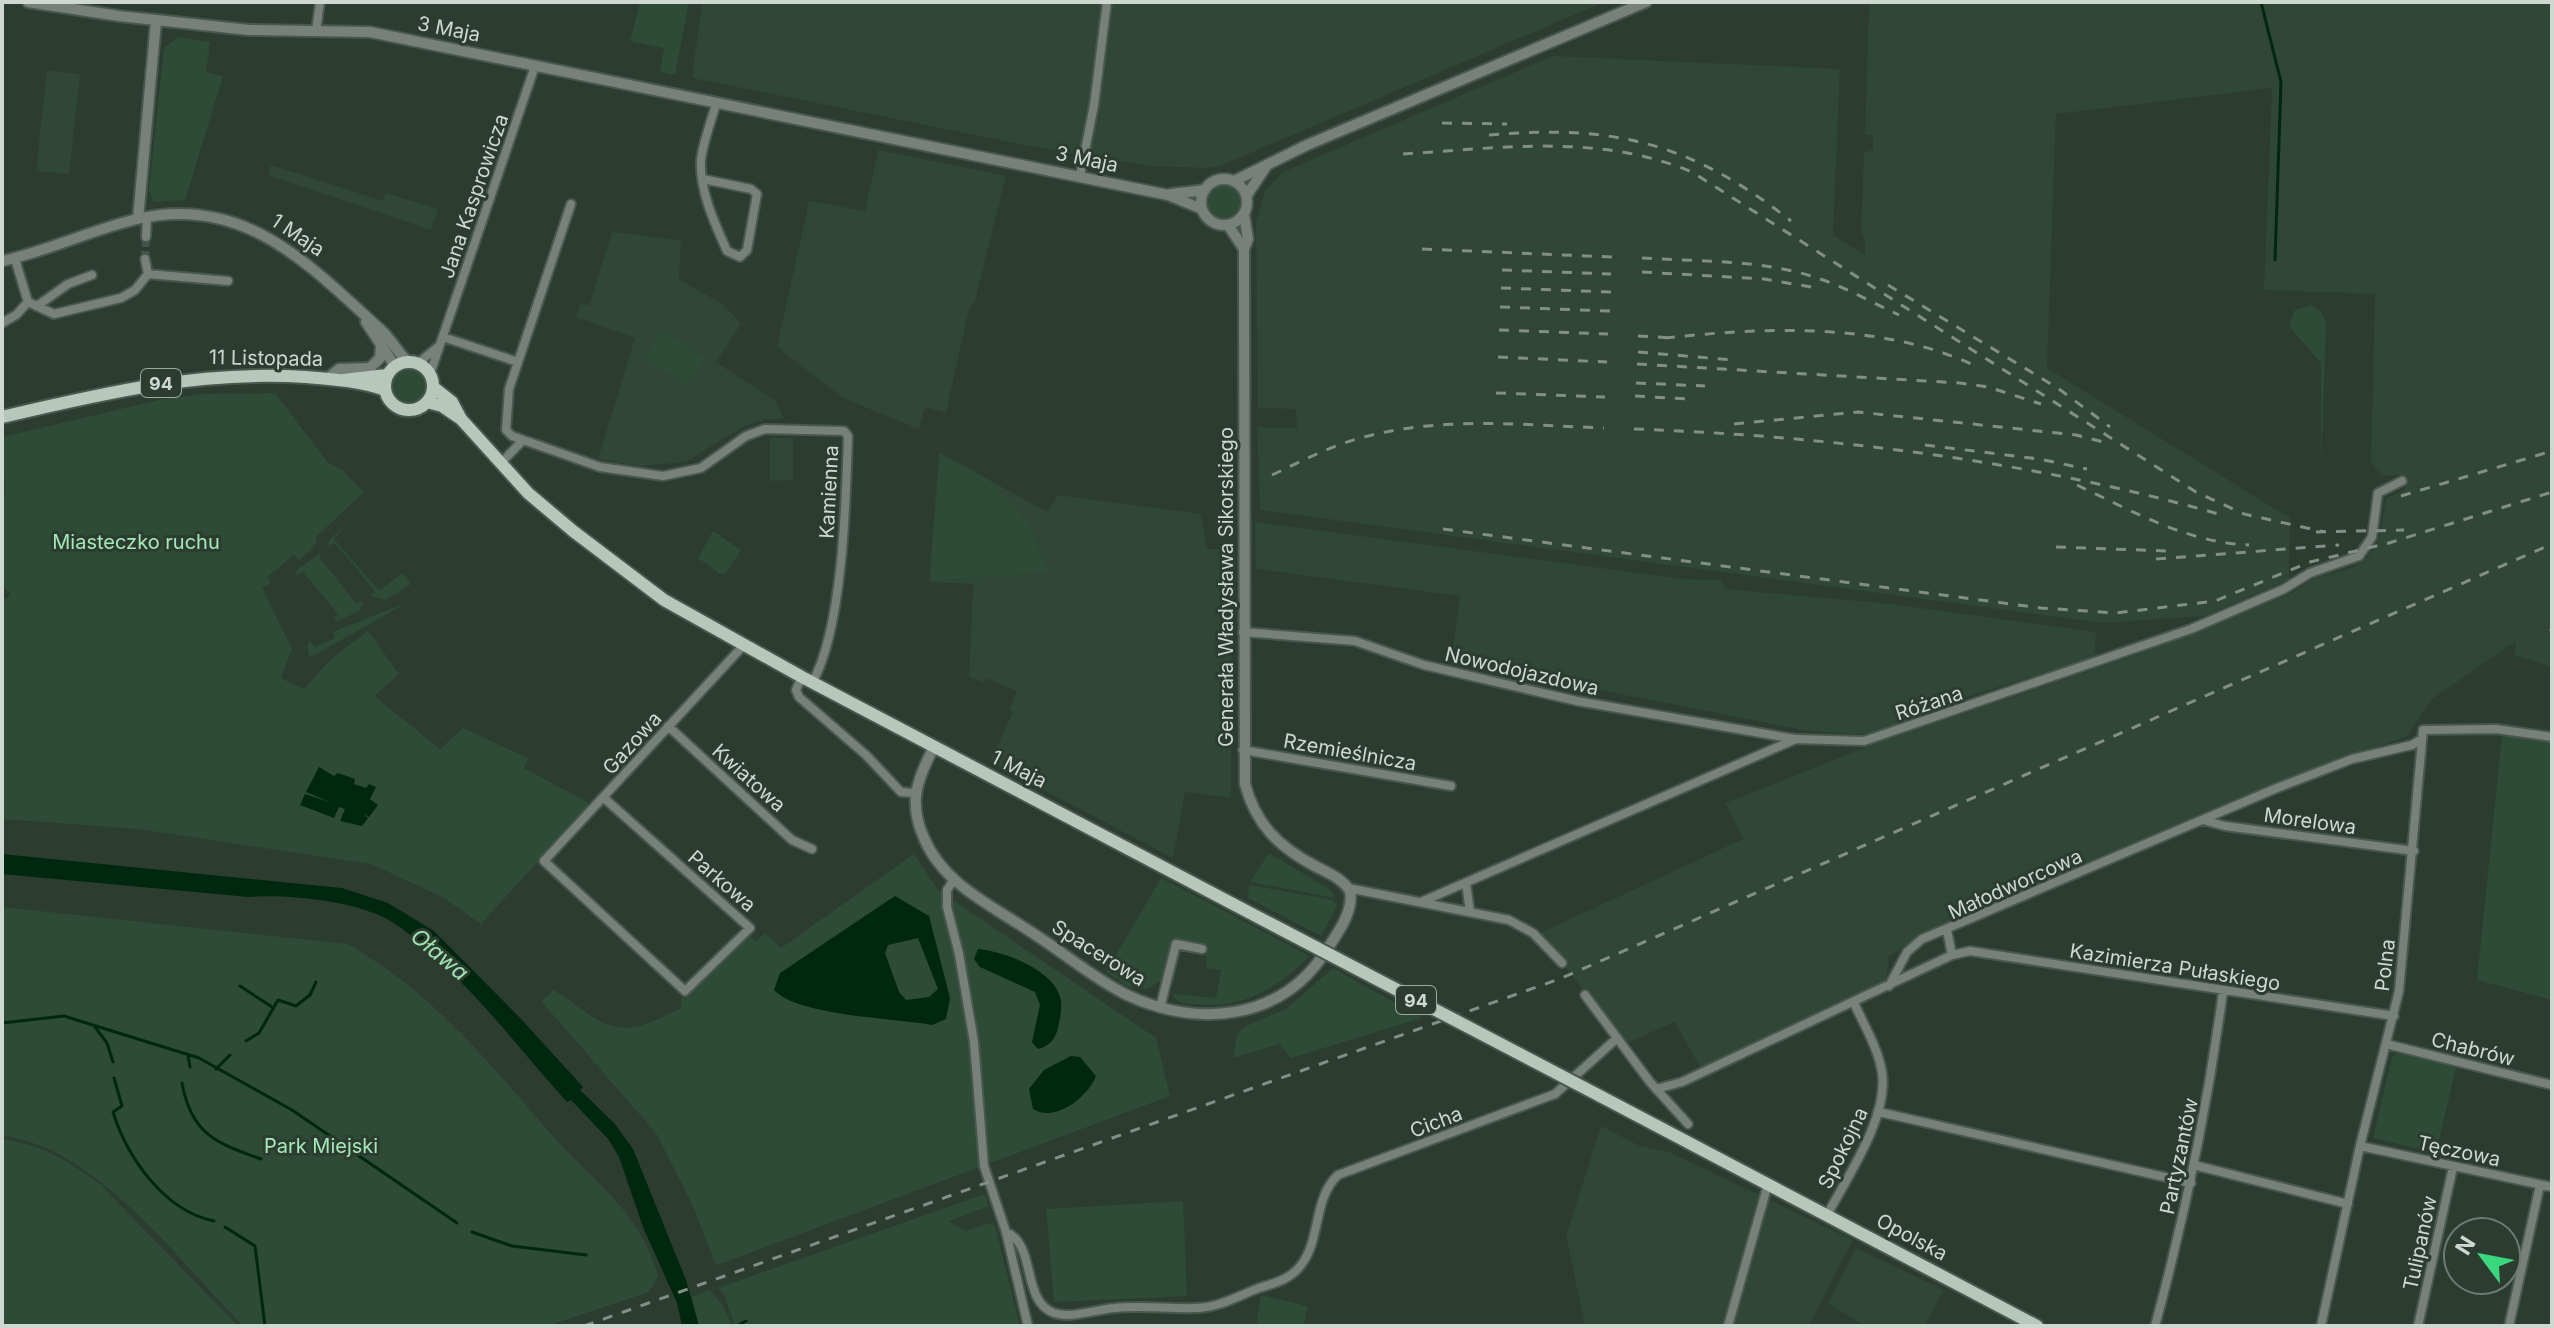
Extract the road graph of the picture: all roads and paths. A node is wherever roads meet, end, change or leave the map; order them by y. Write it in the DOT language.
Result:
graph roads {
  1 [pos="28,2"];
  2 [pos="320,2"];
  3 [pos="1107,2"];
  4 [pos="1646,2"];
  5 [pos="97,8"];
  6 [pos="156,21"];
  7 [pos="316,31"];
  8 [pos="535,66"];
  9 [pos="716,104"];
  10 [pos="1268,164"];
  11 [pos="1080,176"];
  12 [pos="703,179"];
  13 [pos="1234,181"];
  14 [pos="1205,190"];
  15 [pos="1168,195"];
  16 [pos="1247,195"];
  17 [pos="571,204"];
  18 [pos="1202,209"];
  19 [pos="1244,214"];
  20 [pos="142,218"];
  21 [pos="1228,225"];
  22 [pos="146,237"];
  23 [pos="1244,249"];
  24 [pos="15,259"];
  25 [pos="145,259"];
  26 [pos="2,261"];
  27 [pos="148,274"];
  28 [pos="92,275"];
  29 [pos="228,281"];
  30 [pos="33,304"];
  31 [pos="363,317"];
  32 [pos="2,323"];
  33 [pos="442,342"];
  34 [pos="381,344"];
  35 [pos="518,362"];
  36 [pos="402,367"];
  37 [pos="327,379"];
  38 [pos="342,380"];
  39 [pos="431,380"];
  40 [pos="385,390"];
  41 [pos="427,402"];
  42 [pos="2,417"];
  43 [pos="461,419"];
  44 [pos="523,440"];
  45 [pos="501,463"];
  46 [pos="2402,481"];
  47 [pos="1243,632"];
  48 [pos="743,646"];
  49 [pos="807,680"];
  50 [pos="668,726"];
  51 [pos="2552,737"];
  52 [pos="1796,739"];
  53 [pos="2422,739"];
  54 [pos="934,747"];
  55 [pos="1243,750"];
  56 [pos="1451,786"];
  57 [pos="914,793"];
  58 [pos="604,798"];
  59 [pos="2202,819"];
  60 [pos="812,849"];
  61 [pos="2414,851"];
  62 [pos="544,861"];
  63 [pos="953,881"];
  64 [pos="1466,883"];
  65 [pos="1348,888"];
  66 [pos="1421,902"];
  67 [pos="1470,912"];
  68 [pos="1947,930"];
  69 [pos="1202,949"];
  70 [pos="1952,955"];
  71 [pos="1562,963"];
  72 [pos="1889,986"];
  73 [pos="2223,991"];
  74 [pos="1585,995"];
  75 [pos="1854,1003"];
  76 [pos="1160,1008"];
  77 [pos="2394,1016"];
  78 [pos="1616,1039"];
  79 [pos="2386,1044"];
  80 [pos="2552,1085"];
  81 [pos="1656,1089"];
  82 [pos="1600,1096"];
  83 [pos="1879,1112"];
  84 [pos="1688,1124"];
  85 [pos="2360,1146"];
  86 [pos="2194,1165"];
  87 [pos="2453,1167"];
  88 [pos="2191,1183"];
  89 [pos="1768,1184"];
  90 [pos="2540,1185"];
  91 [pos="2552,1187"];
  92 [pos="2348,1204"];
  93 [pos="1827,1215"];
  94 [pos="1004,1228"];
  95 [pos="1028,1326"];
  96 [pos="1728,1326"];
  97 [pos="2037,1326"];
  98 [pos="2155,1326"];
  99 [pos="2321,1326"];
  100 [pos="2418,1326"];
  101 [pos="2509,1326"];
  1 -- 5 [label="street, 3 Maja"];
  2 -- 7 [label="street"];
  3 -- 11 [label="street"];
  4 -- 10 [label="street"];
  5 -- 6 [label="street, 3 Maja"];
  6 -- 7 [label="street, 3 Maja"];
  6 -- 20 [label="street"];
  7 -- 8 [label="street, 3 Maja"];
  8 -- 9 [label="street, 3 Maja"];
  8 -- 33 [label="street, Jana Kasprowicza"];
  9 -- 11 [label="street, 3 Maja"];
  9 -- 12 [label="street"];
  10 -- 13 [label="street"];
  10 -- 16 [label="street"];
  11 -- 15 [label="street, 3 Maja"];
  12 -- 12 [label="street"];
  13 -- 14 [label="street"];
  13 -- 16 [label="street"];
  14 -- 15 [label="street, 3 Maja"];
  14 -- 18 [label="street"];
  15 -- 18 [label="street, 3 Maja"];
  16 -- 19 [label="street"];
  17 -- 35 [label="street"];
  18 -- 21 [label="street"];
  19 -- 21 [label="street"];
  19 -- 23 [label="street, Generała Władysława Sikorskiego"];
  20 -- 22 [label="street"];
  20 -- 24 [label="street, 1 Maja"];
  20 -- 31 [label="street, 1 Maja"];
  21 -- 23 [label="street"];
  23 -- 47 [label="street, Generała Władysława Sikorskiego"];
  24 -- 26 [label="street, 1 Maja"];
  24 -- 30 [label="street"];
  25 -- 27 [label="street"];
  27 -- 29 [label="street"];
  27 -- 30 [label="street"];
  28 -- 30 [label="street"];
  30 -- 32 [label="street"];
  31 -- 34 [label="street, 1 Maja"];
  31 -- 36 [label="street, 1 Maja"];
  33 -- 35 [label="street"];
  33 -- 36 [label="street"];
  33 -- 39 [label="street, Jana Kasprowicza"];
  34 -- 36 [label="street, 1 Maja"];
  34 -- 37 [label="street"];
  35 -- 44 [label="street"];
  36 -- 38 [label="main road, 11 Listopada / 94"];
  36 -- 39 [label="main road, 94"];
  36 -- 40 [label="main road"];
  37 -- 38 [label="main road, 11 Listopada / 94"];
  37 -- 42 [label="main road, 11 Listopada / 94"];
  38 -- 40 [label="main road, 11 Listopada / 94"];
  39 -- 41 [label="main road"];
  39 -- 43 [label="main road, 1 Maja / 94"];
  40 -- 41 [label="main road, 94"];
  41 -- 43 [label="main road, 1 Maja / 94"];
  43 -- 45 [label="main road, 1 Maja / 94"];
  44 -- 45 [label="street"];
  44 -- 49 [label="street, Kamienna"];
  45 -- 48 [label="main road, 1 Maja / 94"];
  46 -- 52 [label="street, Różana"];
  47 -- 52 [label="street, Nowodojazdowa"];
  47 -- 55 [label="street, Generała Władysława Sikorskiego"];
  48 -- 49 [label="main road, 1 Maja / 94"];
  48 -- 50 [label="street, Gazowa"];
  49 -- 54 [label="main road, 1 Maja / 94"];
  49 -- 57 [label="street"];
  50 -- 58 [label="street, Gazowa"];
  50 -- 60 [label="street, Kwiatowa"];
  51 -- 53 [label="street"];
  52 -- 64 [label="street, Różana"];
  53 -- 59 [label="street, Małodworcowa"];
  53 -- 61 [label="street, Polna"];
  54 -- 57 [label="street"];
  54 -- 82 [label="main road, 1 Maja / 94, bridge"];
  55 -- 56 [label="street, Rzemieślnicza"];
  55 -- 65 [label="street, Generała Władysława Sikorskiego"];
  57 -- 63 [label="street, Spacerowa"];
  58 -- 62 [label="street, Gazowa"];
  58 -- 62 [label="street, Parkowa"];
  59 -- 61 [label="street, Morelowa"];
  59 -- 68 [label="street, Małodworcowa"];
  61 -- 77 [label="street, Polna"];
  63 -- 76 [label="street, Spacerowa"];
  63 -- 94 [label="street"];
  64 -- 66 [label="street, Różana"];
  64 -- 67 [label="street"];
  65 -- 66 [label="street"];
  65 -- 76 [label="street, Spacerowa"];
  66 -- 67 [label="street"];
  67 -- 71 [label="street"];
  68 -- 70 [label="street, Małodworcowa"];
  68 -- 72 [label="street"];
  69 -- 76 [label="street"];
  70 -- 72 [label="street"];
  70 -- 73 [label="street, Kazimierza Pułaskiego"];
  72 -- 75 [label="street"];
  73 -- 77 [label="street, Kazimierza Pułaskiego"];
  73 -- 86 [label="street, Partyzantów"];
  74 -- 78 [label="street"];
  75 -- 81 [label="street"];
  75 -- 83 [label="street, Spokojna"];
  77 -- 79 [label="street, Polna"];
  78 -- 81 [label="street"];
  78 -- 94 [label="street, Cicha"];
  79 -- 80 [label="street, Chabrów"];
  79 -- 85 [label="street, Polna"];
  81 -- 84 [label="street"];
  82 -- 89 [label="main road, Opolska / 94"];
  83 -- 88 [label="street"];
  83 -- 93 [label="street, Spokojna"];
  85 -- 87 [label="street, Tęczowa"];
  85 -- 92 [label="street, Polna"];
  86 -- 88 [label="street, Partyzantów"];
  86 -- 92 [label="street"];
  87 -- 90 [label="street, Tęczowa"];
  87 -- 100 [label="street, Tulipanów"];
  88 -- 98 [label="street, Partyzantów"];
  89 -- 93 [label="main road, Opolska / 94"];
  89 -- 96 [label="street"];
  90 -- 91 [label="street, Tęczowa"];
  90 -- 101 [label="street"];
  92 -- 99 [label="street, Polna"];
  93 -- 97 [label="main road, Opolska / 94"];
  94 -- 95 [label="street"];
}
